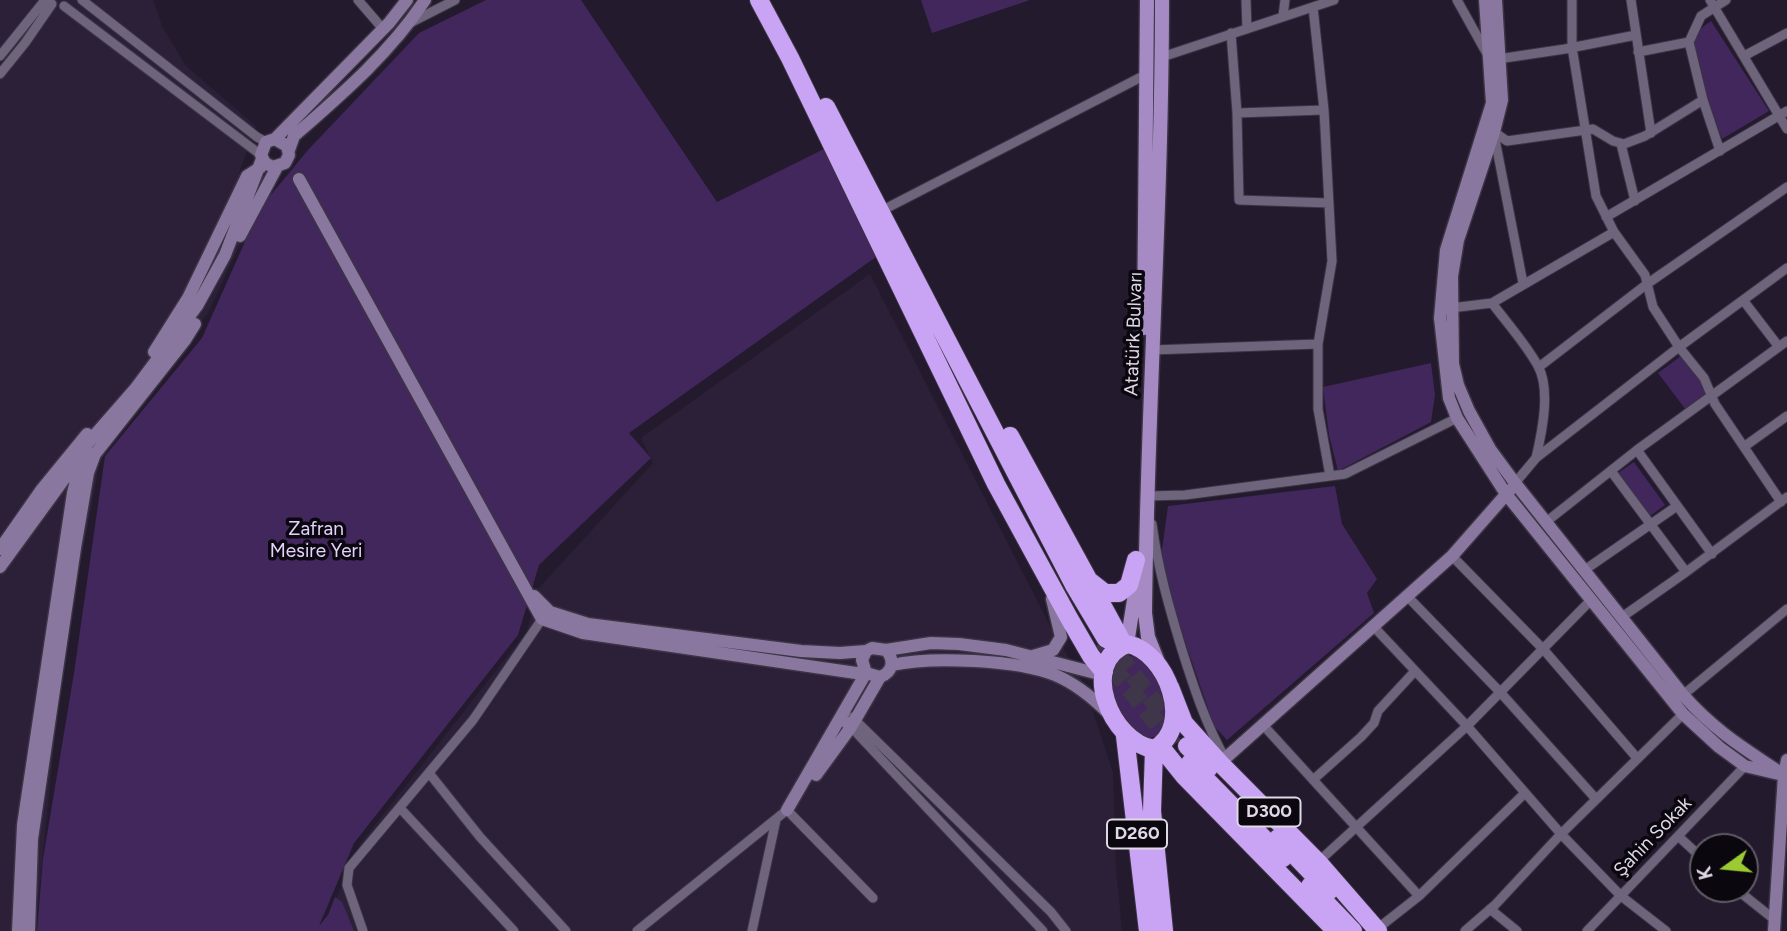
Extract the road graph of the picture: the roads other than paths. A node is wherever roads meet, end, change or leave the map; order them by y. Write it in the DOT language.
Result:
graph roads {
  1 [pos="82,0"];
  2 [pos="358,0"];
  3 [pos="407,0"];
  4 [pos="425,0"];
  5 [pos="455,0"];
  6 [pos="759,0"];
  7 [pos="769,0"];
  8 [pos="1147,0"];
  9 [pos="1162,0"];
  10 [pos="1246,0"];
  11 [pos="1284,0"];
  12 [pos="1334,0"];
  13 [pos="1457,0"];
  14 [pos="1485,0"];
  15 [pos="1496,0"];
  16 [pos="1572,0"];
  17 [pos="1631,0"];
  18 [pos="1726,0"];
  19 [pos="49,1"];
  20 [pos="67,3"];
  21 [pos="1712,4"];
  22 [pos="1313,7"];
  23 [pos="1283,16"];
  24 [pos="410,23"];
  25 [pos="383,29"];
  26 [pos="1247,29"];
  27 [pos="1231,33"];
  28 [pos="1787,33"];
  29 [pos="1636,35"];
  30 [pos="1689,42"];
  31 [pos="1572,47"];
  32 [pos="1638,52"];
  33 [pos="0,56"];
  34 [pos="1744,56"];
  35 [pos="1162,57"];
  36 [pos="1493,58"];
  37 [pos="0,74"];
  38 [pos="1147,74"];
  39 [pos="1703,100"];
  40 [pos="1324,110"];
  41 [pos="1237,113"];
  42 [pos="1783,113"];
  43 [pos="1787,129"];
  44 [pos="1586,130"];
  45 [pos="1494,132"];
  46 [pos="1651,132"];
  47 [pos="270,140"];
  48 [pos="1621,144"];
  49 [pos="1720,151"];
  50 [pos="262,160"];
  51 [pos="284,160"];
  52 [pos="1787,187"];
  53 [pos="1635,201"];
  54 [pos="1329,203"];
  55 [pos="875,217"];
  56 [pos="1606,217"];
  57 [pos="1614,232"];
  58 [pos="1787,268"];
  59 [pos="1523,283"];
  60 [pos="1647,284"];
  61 [pos="1743,300"];
  62 [pos="1492,303"];
  63 [pos="1451,308"];
  64 [pos="1318,344"];
  65 [pos="1783,344"];
  66 [pos="1679,347"];
  67 [pos="1152,350"];
  68 [pos="1539,368"];
  69 [pos="1712,397"];
  70 [pos="1787,416"];
  71 [pos="1457,418"];
  72 [pos="1745,446"];
  73 [pos="1637,450"];
  74 [pos="82,456"];
  75 [pos="1536,458"];
  76 [pos="1611,471"];
  77 [pos="1330,476"];
  78 [pos="1515,483"];
  79 [pos="1506,494"];
  80 [pos="1149,496"];
  81 [pos="1784,499"];
  82 [pos="1677,506"];
  83 [pos="1546,522"];
  84 [pos="1651,524"];
  85 [pos="0,549"];
  86 [pos="1712,554"];
  87 [pos="1452,556"];
  88 [pos="1136,560"];
  89 [pos="1041,565"];
  90 [pos="0,567"];
  91 [pos="1586,569"];
  92 [pos="1686,572"];
  93 [pos="1090,581"];
  94 [pos="521,583"];
  95 [pos="1407,596"];
  96 [pos="1592,599"];
  97 [pos="1787,610"];
  98 [pos="1622,617"];
  99 [pos="542,619"];
  100 [pos="1374,627"];
  101 [pos="1101,643"];
  102 [pos="1125,644"];
  103 [pos="886,650"];
  104 [pos="1544,650"];
  105 [pos="866,651"];
  106 [pos="1029,656"];
  107 [pos="892,664"];
  108 [pos="1160,667"];
  109 [pos="1415,671"];
  110 [pos="866,672"];
  111 [pos="1103,673"];
  112 [pos="880,677"];
  113 [pos="1170,687"];
  114 [pos="1500,692"];
  115 [pos="1683,695"];
  116 [pos="1110,714"];
  117 [pos="1683,714"];
  118 [pos="849,719"];
  119 [pos="1264,726"];
  120 [pos="1467,726"];
  121 [pos="1125,736"];
  122 [pos="1157,748"];
  123 [pos="1637,758"];
  124 [pos="1787,760"];
  125 [pos="1223,761"];
  126 [pos="1745,766"];
  127 [pos="429,773"];
  128 [pos="1785,776"];
  129 [pos="1185,777"];
  130 [pos="1314,779"];
  131 [pos="1525,793"];
  132 [pos="1596,799"];
  133 [pos="400,808"];
  134 [pos="787,810"];
  135 [pos="776,820"];
  136 [pos="1153,823"];
  137 [pos="1358,827"];
  138 [pos="1561,834"];
  139 [pos="1678,836"];
  140 [pos="1689,846"];
  141 [pos="1318,862"];
  142 [pos="1782,868"];
  143 [pos="1419,896"];
  144 [pos="1621,896"];
  145 [pos="873,898"];
  146 [pos="1751,903"];
  147 [pos="1490,909"];
  148 [pos="1775,926"];
  149 [pos="1374,930"];
  150 [pos="18,931"];
  151 [pos="29,931"];
  152 [pos="363,931"];
  153 [pos="514,931"];
  154 [pos="566,931"];
  155 [pos="637,931"];
  156 [pos="752,931"];
  157 [pos="1043,931"];
  158 [pos="1066,931"];
  159 [pos="1148,931"];
  160 [pos="1164,931"];
  161 [pos="1336,931"];
  162 [pos="1353,931"];
  163 [pos="1465,931"];
  164 [pos="1517,931"];
  165 [pos="1587,931"];
  166 [pos="1666,931"];
  1 -- 47 [label="street"];
  2 -- 25 [label="street"];
  3 -- 25 [label="main road"];
  4 -- 24 [label="main road"];
  5 -- 24 [label="street"];
  6 -- 55 [label="highway"];
  7 -- 55 [label="highway"];
  8 -- 38 [label="main road, Atatürk Bulvarı"];
  9 -- 35 [label="main road, Atatürk Bulvarı"];
  10 -- 26 [label="street"];
  11 -- 23 [label="street"];
  12 -- 22 [label="street"];
  13 -- 36 [label="street"];
  14 -- 36 [label="main road"];
  15 -- 36 [label="main road"];
  16 -- 31 [label="street"];
  17 -- 29 [label="street"];
  18 -- 21 [label="street"];
  19 -- 20 [label="street"];
  19 -- 33 [label="street"];
  19 -- 37 [label="street"];
  20 -- 50 [label="street"];
  21 -- 30 [label="street"];
  21 -- 34 [label="street"];
  22 -- 23 [label="street"];
  22 -- 40 [label="street"];
  23 -- 26 [label="street"];
  24 -- 51 [label="main road"];
  25 -- 47 [label="main road"];
  26 -- 27 [label="street"];
  27 -- 35 [label="street"];
  27 -- 41 [label="street"];
  28 -- 34 [label="street"];
  29 -- 31 [label="street"];
  29 -- 32 [label="street"];
  30 -- 32 [label="street"];
  30 -- 39 [label="street"];
  31 -- 36 [label="street"];
  31 -- 44 [label="street"];
  32 -- 46 [label="street"];
  34 -- 42 [label="street"];
  35 -- 67 [label="main road, Atatürk Bulvarı"];
  36 -- 45 [label="main road"];
  36 -- 71 [label="main road"];
  38 -- 55 [label="street"];
  38 -- 88 [label="main road, Atatürk Bulvarı"];
  39 -- 46 [label="street"];
  39 -- 49 [label="street"];
  40 -- 41 [label="street"];
  40 -- 54 [label="street"];
  41 -- 54 [label="street"];
  42 -- 43 [label="street"];
  42 -- 49 [label="street"];
  44 -- 45 [label="street"];
  44 -- 48 [label="street"];
  44 -- 56 [label="street"];
  45 -- 59 [label="street"];
  45 -- 63 [label="main road"];
  46 -- 48 [label="street"];
  47 -- 50 [label="main road"];
  47 -- 51 [label="main road"];
  48 -- 53 [label="street"];
  49 -- 53 [label="street"];
  50 -- 51 [label="main road"];
  50 -- 74 [label="main road"];
  50 -- 85 [label="main road"];
  51 -- 94 [label="main road"];
  51 -- 151 [label="main road"];
  52 -- 60 [label="street"];
  53 -- 56 [label="street"];
  54 -- 64 [label="street"];
  55 -- 89 [label="highway"];
  55 -- 93 [label="highway"];
  55 -- 101 [label="highway"];
  56 -- 57 [label="street"];
  57 -- 59 [label="street"];
  57 -- 60 [label="street"];
  58 -- 61 [label="street"];
  59 -- 62 [label="street"];
  60 -- 66 [label="street"];
  60 -- 68 [label="street"];
  61 -- 65 [label="street"];
  61 -- 66 [label="street"];
  62 -- 63 [label="street"];
  62 -- 68 [label="street"];
  63 -- 78 [label="main road"];
  64 -- 67 [label="street"];
  64 -- 77 [label="street"];
  65 -- 69 [label="street"];
  66 -- 69 [label="street"];
  66 -- 75 [label="street"];
  67 -- 80 [label="main road, Atatürk Bulvarı"];
  68 -- 75 [label="street"];
  69 -- 72 [label="street"];
  69 -- 73 [label="street"];
  70 -- 72 [label="street"];
  71 -- 77 [label="street"];
  71 -- 79 [label="main road"];
  72 -- 81 [label="street"];
  73 -- 76 [label="street"];
  73 -- 82 [label="street"];
  74 -- 90 [label="main road"];
  74 -- 150 [label="main road"];
  75 -- 78 [label="street"];
  76 -- 83 [label="street"];
  76 -- 84 [label="street"];
  77 -- 80 [label="street"];
  78 -- 79 [label="main road"];
  78 -- 83 [label="main road"];
  79 -- 87 [label="main road"];
  79 -- 96 [label="main road"];
  80 -- 108 [label="main road, Atatürk Bulvarı"];
  80 -- 125 [label="street"];
  81 -- 86 [label="street"];
  82 -- 84 [label="street"];
  82 -- 86 [label="street"];
  83 -- 91 [label="main road"];
  84 -- 91 [label="street"];
  84 -- 92 [label="street"];
  86 -- 92 [label="street"];
  87 -- 95 [label="main road"];
  87 -- 104 [label="street"];
  88 -- 93 [label="highway"];
  88 -- 102 [label="main road, Atatürk Bulvarı"];
  89 -- 106 [label="main road"];
  89 -- 111 [label="highway"];
  91 -- 98 [label="main road"];
  92 -- 98 [label="street"];
  93 -- 102 [label="highway"];
  94 -- 99 [label="main road"];
  94 -- 105 [label="main road"];
  95 -- 100 [label="main road"];
  95 -- 114 [label="street"];
  96 -- 104 [label="street"];
  96 -- 117 [label="main road"];
  97 -- 115 [label="street"];
  98 -- 115 [label="main road"];
  99 -- 110 [label="main road"];
  99 -- 127 [label="street"];
  100 -- 109 [label="street"];
  100 -- 119 [label="main road"];
  102 -- 108 [label="highway"];
  102 -- 111 [label="highway"];
  103 -- 105 [label="main road"];
  103 -- 106 [label="main road"];
  103 -- 107 [label="main road"];
  104 -- 114 [label="street"];
  104 -- 123 [label="street"];
  105 -- 110 [label="main road"];
  106 -- 111 [label="main road"];
  107 -- 112 [label="main road"];
  107 -- 116 [label="main road"];
  108 -- 113 [label="highway"];
  109 -- 120 [label="street"];
  109 -- 130 [label="street"];
  110 -- 112 [label="main road"];
  110 -- 118 [label="main road"];
  111 -- 116 [label="highway"];
  112 -- 118 [label="main road"];
  113 -- 122 [label="highway"];
  113 -- 125 [label="highway, D300"];
  114 -- 120 [label="street"];
  114 -- 132 [label="street"];
  115 -- 128 [label="main road"];
  116 -- 121 [label="highway"];
  117 -- 123 [label="street"];
  117 -- 126 [label="main road"];
  118 -- 134 [label="main road"];
  118 -- 157 [label="street"];
  118 -- 158 [label="street"];
  119 -- 125 [label="main road"];
  119 -- 130 [label="street"];
  120 -- 131 [label="street"];
  120 -- 137 [label="street"];
  121 -- 122 [label="highway"];
  121 -- 159 [label="highway, D260"];
  122 -- 129 [label="highway, D300"];
  122 -- 136 [label="highway, D260"];
  123 -- 132 [label="street"];
  124 -- 128 [label="main road"];
  125 -- 141 [label="highway, D300"];
  126 -- 128 [label="main road"];
  126 -- 139 [label="street, Şahin Sokak"];
  127 -- 133 [label="street"];
  127 -- 154 [label="street"];
  128 -- 142 [label="main road"];
  129 -- 136 [label="highway, D260"];
  129 -- 161 [label="highway, D300"];
  130 -- 137 [label="street"];
  131 -- 138 [label="street"];
  131 -- 143 [label="street"];
  132 -- 138 [label="street"];
  133 -- 152 [label="street"];
  133 -- 153 [label="street"];
  134 -- 135 [label="street"];
  134 -- 145 [label="street"];
  135 -- 155 [label="street"];
  135 -- 156 [label="street"];
  136 -- 160 [label="highway, D260"];
  137 -- 141 [label="street"];
  137 -- 143 [label="street"];
  138 -- 144 [label="street"];
  138 -- 147 [label="street"];
  139 -- 140 [label="street"];
  139 -- 144 [label="street, Şahin Sokak"];
  141 -- 149 [label="highway, D300"];
  142 -- 148 [label="main road"];
  143 -- 149 [label="street"];
  144 -- 165 [label="street, Şahin Sokak"];
  144 -- 166 [label="street"];
  146 -- 148 [label="street"];
  147 -- 163 [label="street"];
  147 -- 164 [label="street"];
  149 -- 162 [label="highway"];
}
